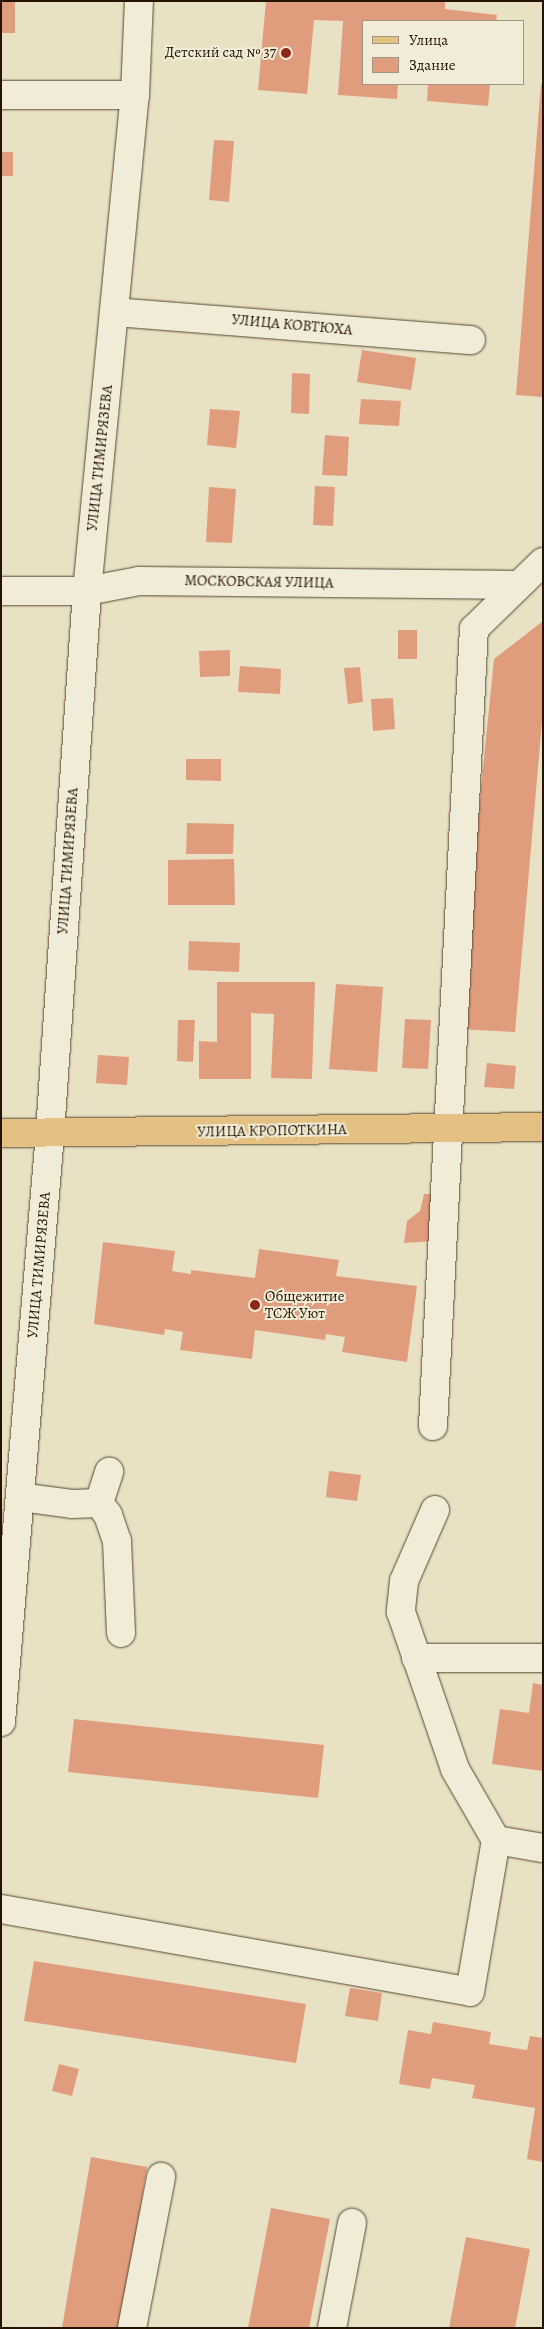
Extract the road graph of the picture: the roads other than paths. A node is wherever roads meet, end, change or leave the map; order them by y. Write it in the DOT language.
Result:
graph roads {
  1 [pos="139,1"];
  2 [pos="135,95"];
  3 [pos="1,96"];
  4 [pos="114,312"];
  5 [pos="471,340"];
  6 [pos="543,562"];
  7 [pos="518,585"];
  8 [pos="86,591"];
  9 [pos="1,592"];
  10 [pos="543,1127"];
  11 [pos="446,1129"];
  12 [pos="1,1133"];
  13 [pos="50,1133"];
  14 [pos="432,1426"];
  15 [pos="109,1472"];
  16 [pos="20,1497"];
  17 [pos="100,1503"];
  18 [pos="435,1510"];
  19 [pos="121,1633"];
  20 [pos="416,1658"];
  21 [pos="543,1658"];
  22 [pos="1,1722"];
  23 [pos="496,1840"];
  24 [pos="543,1848"];
  25 [pos="1,1909"];
  26 [pos="160,2177"];
  27 [pos="352,2223"];
  28 [pos="132,2328"];
  29 [pos="332,2328"];
  1 -- 2 [label="street, УЛИЦА ТИМИРЯЗЕВА"];
  2 -- 3 [label="street"];
  2 -- 4 [label="street, УЛИЦА ТИМИРЯЗЕВА"];
  4 -- 5 [label="street, УЛИЦА КОВТЮХА"];
  4 -- 8 [label="street, УЛИЦА ТИМИРЯЗЕВА"];
  6 -- 7 [label="street"];
  7 -- 8 [label="street, МОСКОВСКАЯ УЛИЦА"];
  7 -- 11 [label="street"];
  8 -- 9 [label="street, МОСКОВСКАЯ УЛИЦА"];
  8 -- 13 [label="street, УЛИЦА ТИМИРЯЗЕВА"];
  10 -- 11 [label="main road, УЛИЦА КРОПОТКИНА"];
  11 -- 13 [label="main road, УЛИЦА КРОПОТКИНА"];
  11 -- 14 [label="street"];
  12 -- 13 [label="main road, УЛИЦА КРОПОТКИНА"];
  13 -- 16 [label="street, УЛИЦА ТИМИРЯЗЕВА"];
  15 -- 17 [label="street"];
  16 -- 17 [label="street"];
  16 -- 22 [label="street, УЛИЦА ТИМИРЯЗЕВА"];
  17 -- 19 [label="street"];
  18 -- 20 [label="street"];
  20 -- 21 [label="street"];
  20 -- 23 [label="street"];
  23 -- 24 [label="street"];
  23 -- 25 [label="street"];
  26 -- 28 [label="street"];
  27 -- 29 [label="street"];
}
